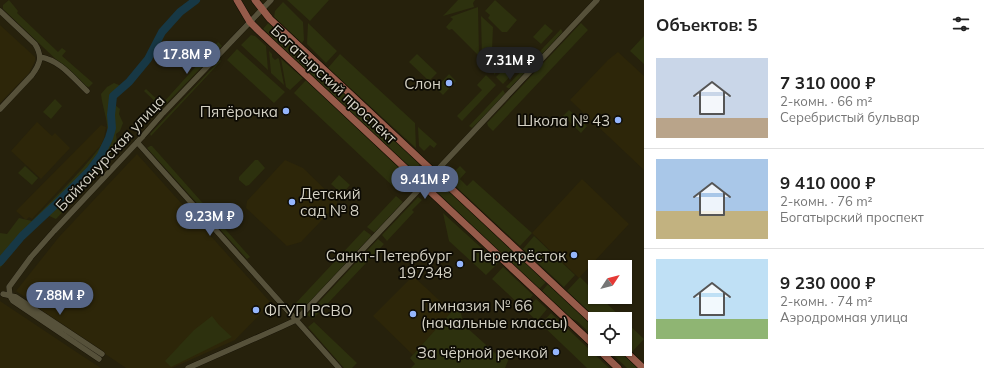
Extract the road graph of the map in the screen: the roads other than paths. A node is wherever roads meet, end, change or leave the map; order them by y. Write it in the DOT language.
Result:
graph roads {
  1 [pos="237,0"];
  2 [pos="255,0"];
  3 [pos="271,0"];
  4 [pos="597,0"];
  5 [pos="262,9"];
  6 [pos="0,11"];
  7 [pos="250,22"];
  8 [pos="40,57"];
  9 [pos="87,91"];
  10 [pos="0,109"];
  11 [pos="137,142"];
  12 [pos="435,173"];
  13 [pos="423,185"];
  14 [pos="6,293"];
  15 [pos="588,316"];
  16 [pos="296,320"];
  17 [pos="584,336"];
  18 [pos="588,338"];
  19 [pos="588,340"];
  20 [pos="605,356"];
  21 [pos="630,356"];
  22 [pos="100,357"];
  23 [pos="188,368"];
  24 [pos="339,368"];
  25 [pos="618,368"];
  26 [pos="643,368"];
  1 -- 7 [label="main road, Богатырский проспект"];
  2 -- 5 [label="main road, Богатырский проспект"];
  3 -- 5 [label="street, Байконурская улица"];
  4 -- 12 [label="street"];
  5 -- 7 [label="street, Байконурская улица"];
  5 -- 12 [label="main road, Богатырский проспект"];
  6 -- 8 [label="street"];
  7 -- 11 [label="street, Байконурская улица"];
  7 -- 13 [label="main road, Богатырский проспект"];
  8 -- 9 [label="street"];
  8 -- 10 [label="street"];
  11 -- 14 [label="street, Байконурская улица"];
  11 -- 16 [label="street"];
  12 -- 13 [label="street"];
  12 -- 15 [label="main road, Богатырский проспект"];
  13 -- 16 [label="street"];
  13 -- 17 [label="main road, Богатырский проспект"];
  14 -- 22 [label="street"];
  16 -- 23 [label="street"];
  16 -- 24 [label="street"];
  17 -- 18 [label="main road"];
  17 -- 19 [label="main road, Богатырский проспект"];
  20 -- 25 [label="main road"];
  21 -- 26 [label="main road"];
}
